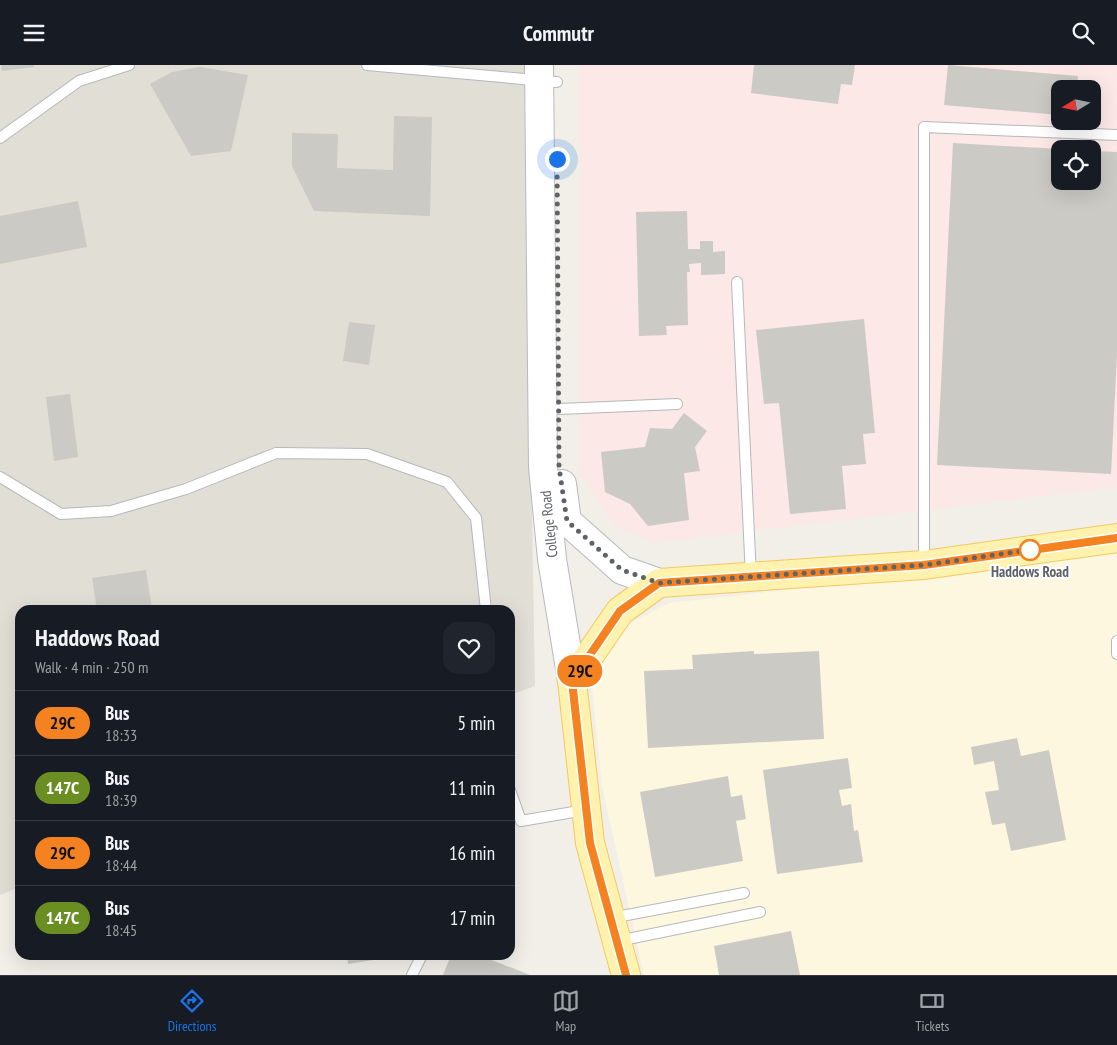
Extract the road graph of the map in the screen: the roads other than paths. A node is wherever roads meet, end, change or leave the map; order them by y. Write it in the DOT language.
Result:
graph roads {
  1 [pos="129,65"];
  2 [pos="367,65"];
  3 [pos="548,73"];
  4 [pos="1117,135"];
  5 [pos="0,138"];
  6 [pos="738,282"];
  7 [pos="677,404"];
  8 [pos="559,409"];
  9 [pos="0,477"];
  10 [pos="1117,538"];
  11 [pos="924,565"];
  12 [pos="751,578"];
  13 [pos="659,583"];
  14 [pos="485,605"];
  15 [pos="1117,641"];
  16 [pos="1117,654"];
  17 [pos="572,681"];
  18 [pos="515,805"];
  19 [pos="586,809"];
  20 [pos="744,893"];
  21 [pos="760,913"];
  22 [pos="614,930"];
  23 [pos="420,960"];
  24 [pos="412,975"];
  25 [pos="626,975"];
  1 -- 5 [label="lane"];
  2 -- 3 [label="lane"];
  3 -- 8 [label="main road, College Road"];
  3 -- 17 [label="main road, College Road"];
  4 -- 11 [label="lane"];
  6 -- 12 [label="lane"];
  7 -- 8 [label="lane"];
  8 -- 13 [label="main road, College Road"];
  9 -- 14 [label="lane"];
  10 -- 11 [label="main road"];
  11 -- 12 [label="main road"];
  12 -- 13 [label="main road"];
  13 -- 17 [label="main road"];
  15 -- 16 [label="lane"];
  17 -- 19 [label="main road, College Road"];
  18 -- 19 [label="lane"];
  19 -- 22 [label="main road, College Road"];
  20 -- 22 [label="lane"];
  21 -- 22 [label="lane"];
  22 -- 25 [label="main road, College Road"];
  23 -- 24 [label="lane"];
}
